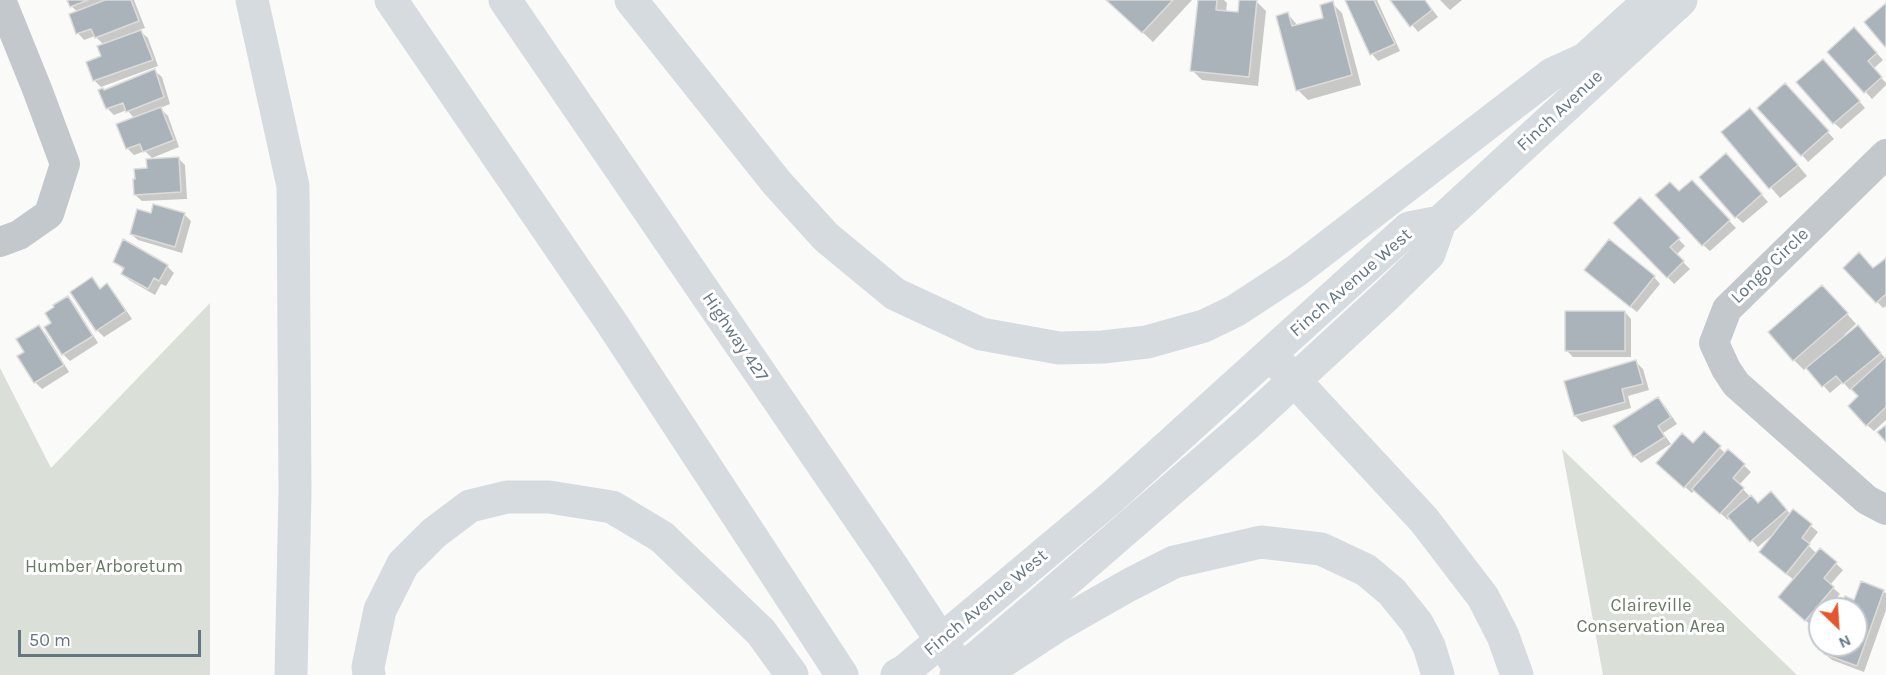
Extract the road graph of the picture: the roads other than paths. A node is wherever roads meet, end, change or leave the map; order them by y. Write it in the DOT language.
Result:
graph roads {
  1 [pos="1,0"];
  2 [pos="252,0"];
  3 [pos="391,0"];
  4 [pos="505,0"];
  5 [pos="631,0"];
  6 [pos="1678,2"];
  7 [pos="1886,154"];
  8 [pos="1440,222"];
  9 [pos="0,242"];
  10 [pos="1270,354"];
  11 [pos="1294,380"];
  12 [pos="1886,510"];
  13 [pos="892,566"];
  14 [pos="1050,614"];
  15 [pos="902,673"];
  16 [pos="291,675"];
  17 [pos="369,675"];
  18 [pos="792,675"];
  19 [pos="842,675"];
  20 [pos="956,675"];
  21 [pos="964,675"];
  22 [pos="982,675"];
  23 [pos="998,675"];
  24 [pos="1438,675"];
  25 [pos="1517,675"];
  1 -- 9 [label="street"];
  2 -- 16 [label="main road"];
  3 -- 19 [label="main road"];
  4 -- 13 [label="main road, Highway 427"];
  5 -- 6 [label="main road"];
  6 -- 8 [label="main road, Finch Avenue"];
  7 -- 12 [label="street, Longo Circle"];
  8 -- 10 [label="main road, Finch Avenue West"];
  8 -- 11 [label="main road, Finch Avenue West"];
  10 -- 11 [label="main road"];
  10 -- 15 [label="main road, Finch Avenue West"];
  11 -- 14 [label="main road, Finch Avenue West"];
  11 -- 25 [label="main road"];
  13 -- 21 [label="main road, Highway 427"];
  13 -- 23 [label="main road"];
  14 -- 20 [label="main road, Finch Avenue West"];
  14 -- 22 [label="main road"];
  14 -- 24 [label="main road"];
  17 -- 18 [label="main road"];
}
